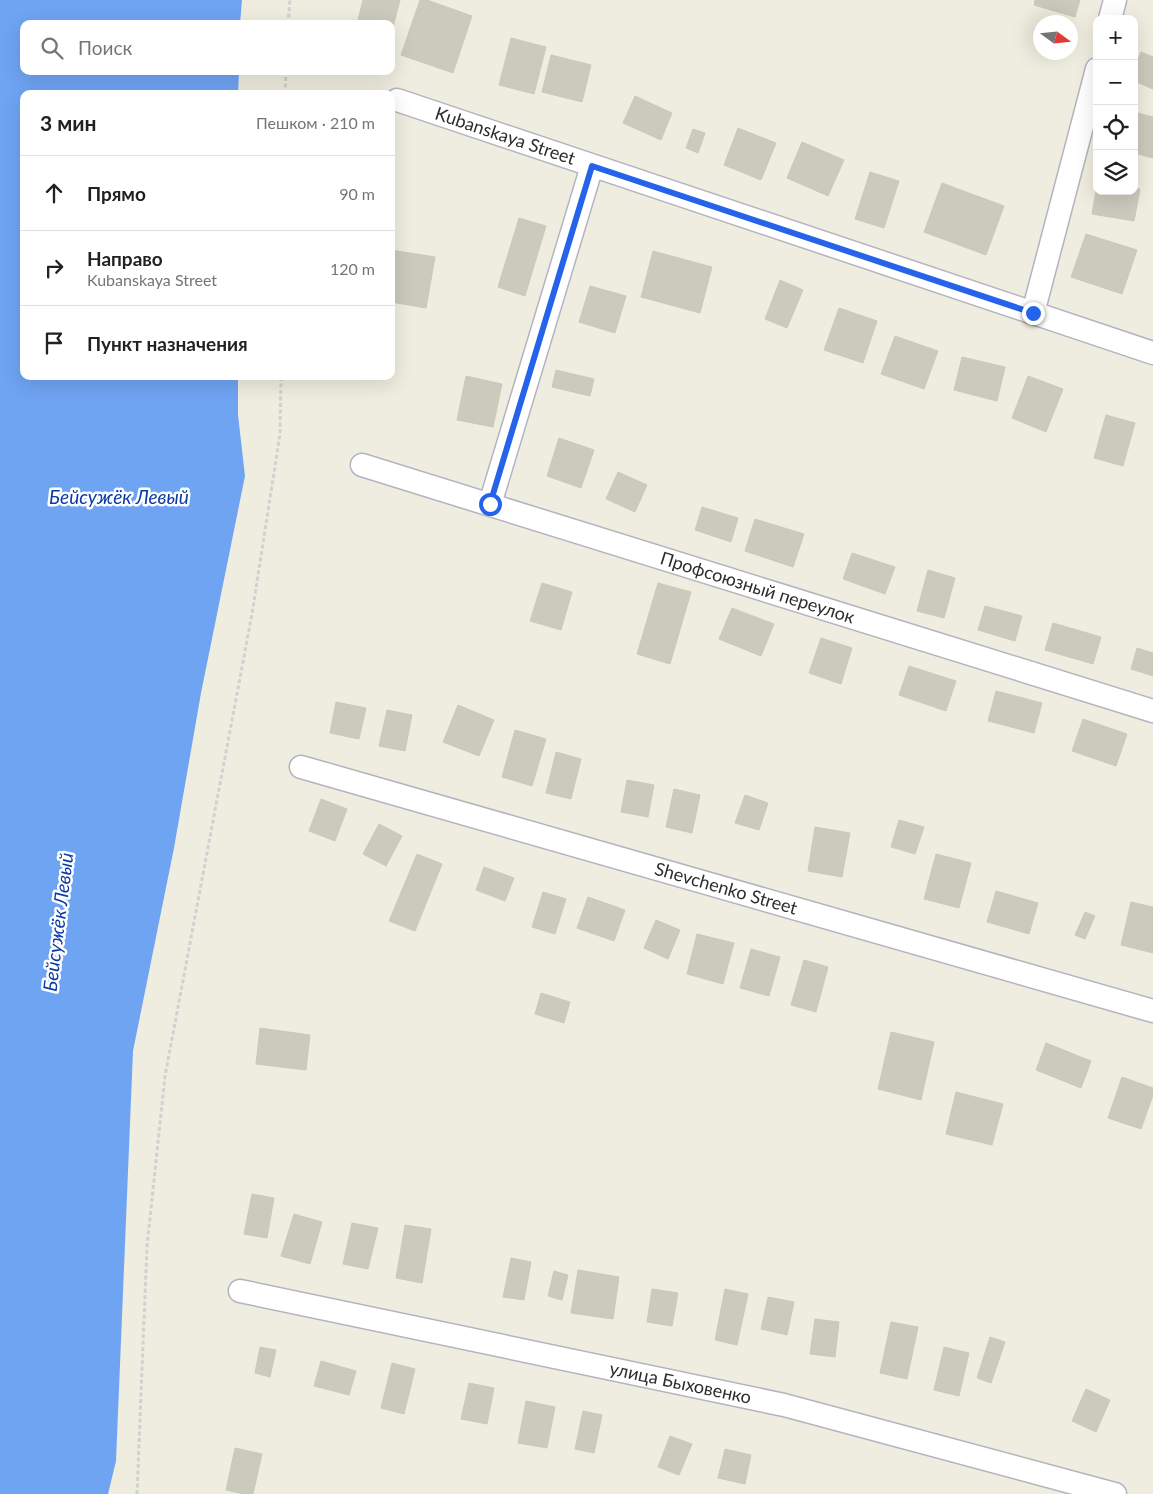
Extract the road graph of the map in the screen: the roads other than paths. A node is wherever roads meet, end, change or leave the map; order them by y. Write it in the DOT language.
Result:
graph roads {
  1 [pos="1114,0"];
  2 [pos="1111,15"];
  3 [pos="1093,83"];
  4 [pos="397,100"];
  5 [pos="592,166"];
  6 [pos="1033,313"];
  7 [pos="1153,354"];
  8 [pos="362,465"];
  9 [pos="490,504"];
  10 [pos="1153,711"];
  11 [pos="301,767"];
  12 [pos="1153,1011"];
  13 [pos="240,1291"];
  14 [pos="1115,1494"];
  1 -- 2 [label="street"];
  3 -- 6 [label="street"];
  4 -- 5 [label="street, Kubanskaya Street"];
  5 -- 6 [label="street, Kubanskaya Street"];
  5 -- 9 [label="street"];
  6 -- 7 [label="street, Kubanskaya Street"];
  8 -- 9 [label="street, Профсоюзный переулок"];
  9 -- 10 [label="street, Профсоюзный переулок"];
  11 -- 12 [label="street, Shevchenko Street"];
  13 -- 14 [label="street, улица Быховенко"];
}
